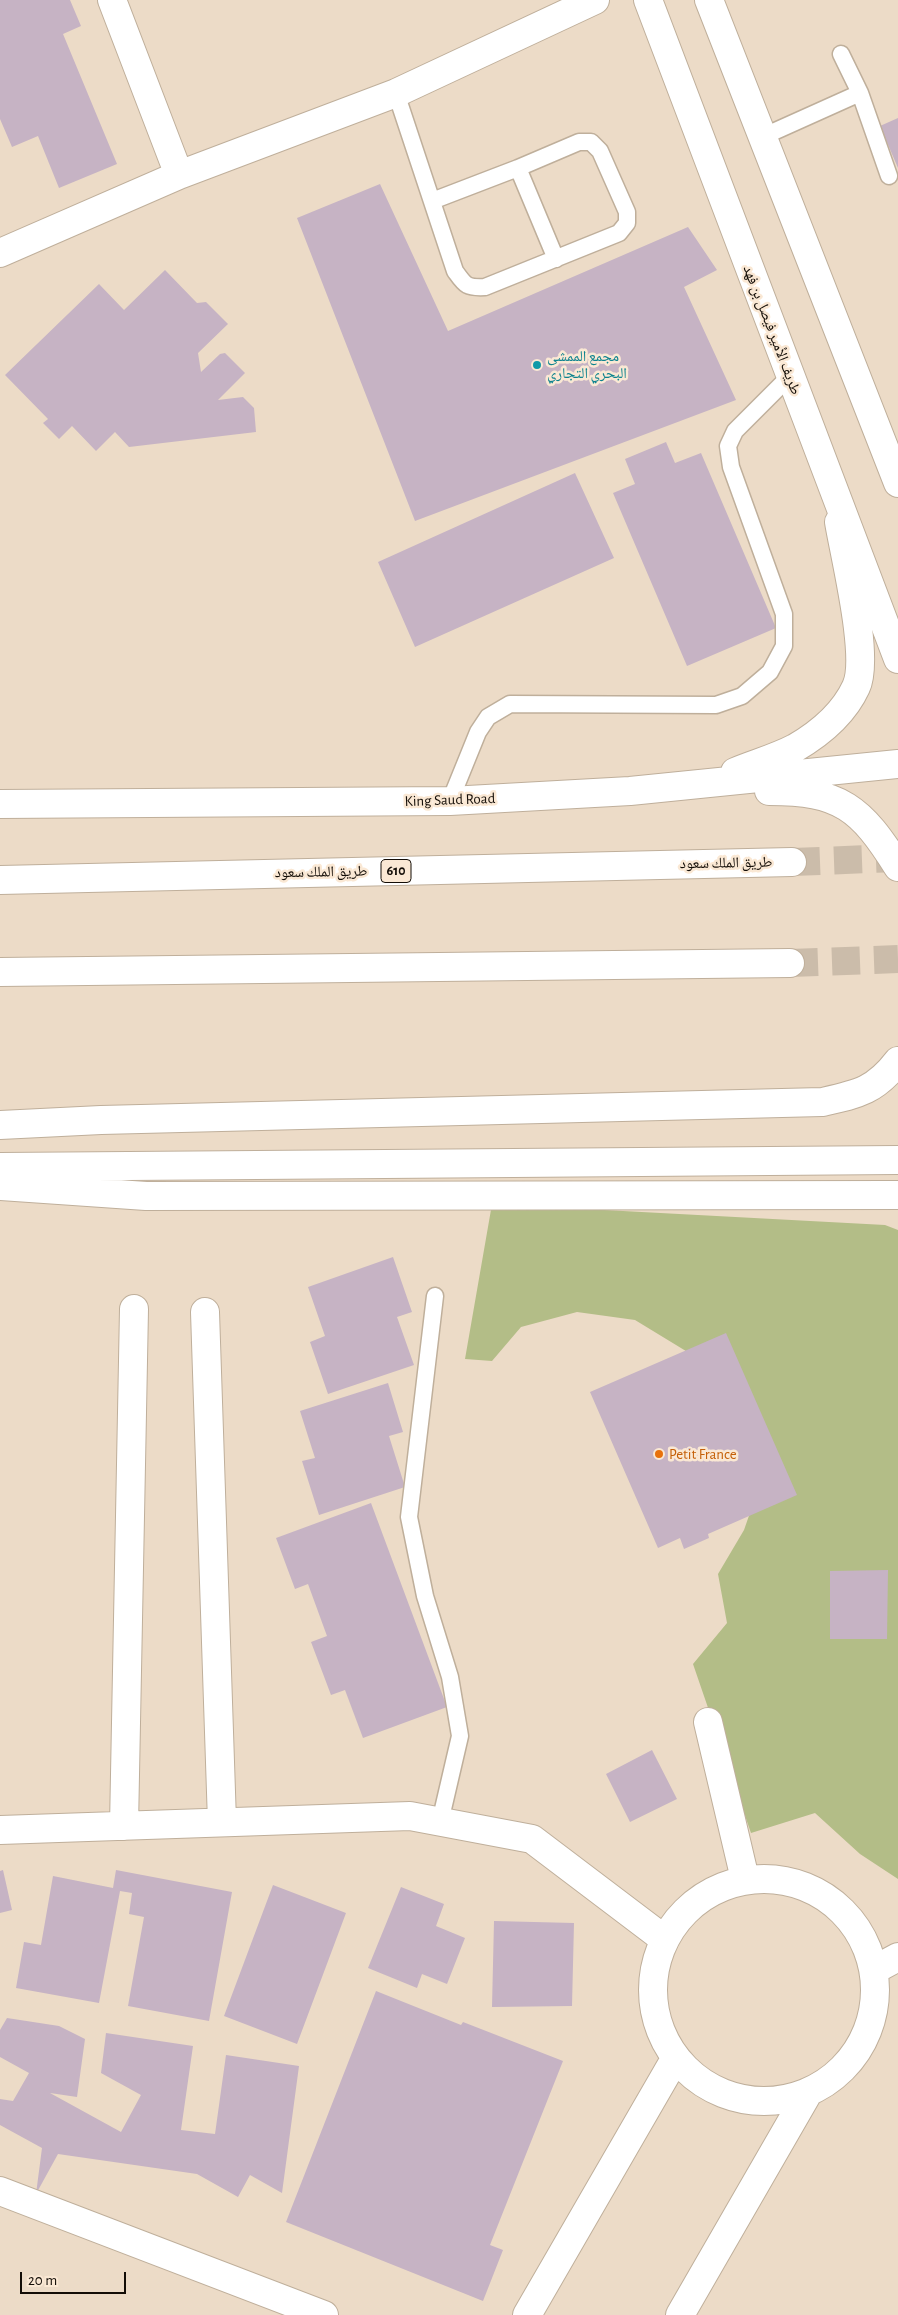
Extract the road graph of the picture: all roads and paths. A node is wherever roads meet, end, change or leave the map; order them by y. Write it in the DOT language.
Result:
graph roads {
  1 [pos="112,0"];
  2 [pos="595,0"];
  3 [pos="648,0"];
  4 [pos="710,0"];
  5 [pos="841,54"];
  6 [pos="396,92"];
  7 [pos="860,93"];
  8 [pos="762,137"];
  9 [pos="518,168"];
  10 [pos="179,175"];
  11 [pos="889,176"];
  12 [pos="432,201"];
  13 [pos="0,253"];
  14 [pos="556,259"];
  15 [pos="789,377"];
  16 [pos="859,385"];
  17 [pos="898,448"];
  18 [pos="898,483"];
  19 [pos="833,489"];
  20 [pos="898,659"];
  21 [pos="898,764"];
  22 [pos="705,783"];
  23 [pos="630,791"];
  24 [pos="450,801"];
  25 [pos="0,804"];
  26 [pos="792,862"];
  27 [pos="898,867"];
  28 [pos="0,880"];
  29 [pos="790,963"];
  30 [pos="0,972"];
  31 [pos="898,1061"];
  32 [pos="0,1125"];
  33 [pos="898,1160"];
  34 [pos="0,1167"];
  35 [pos="0,1186"];
  36 [pos="898,1195"];
  37 [pos="435,1296"];
  38 [pos="134,1310"];
  39 [pos="205,1312"];
  40 [pos="708,1722"];
  41 [pos="222,1822"];
  42 [pos="440,1822"];
  43 [pos="124,1826"];
  44 [pos="0,1830"];
  45 [pos="745,1879"];
  46 [pos="664,1939"];
  47 [pos="898,1958"];
  48 [pos="874,1970"];
  49 [pos="676,2059"];
  50 [pos="808,2093"];
  51 [pos="0,2191"];
  52 [pos="324,2315"];
  53 [pos="527,2315"];
  54 [pos="680,2315"];
  1 -- 10 [label="main road"];
  2 -- 6 [label="main road"];
  3 -- 15 [label="main road, طريف الأمير فيصل بن فهد"];
  4 -- 8 [label="main road"];
  5 -- 7 [label="lane"];
  6 -- 10 [label="main road"];
  6 -- 12 [label="lane"];
  7 -- 8 [label="lane"];
  7 -- 11 [label="lane"];
  8 -- 16 [label="main road"];
  9 -- 12 [label="lane"];
  9 -- 14 [label="lane"];
  9 -- 14 [label="lane"];
  10 -- 13 [label="main road"];
  12 -- 14 [label="lane"];
  15 -- 19 [label="main road, طريف الأمير فيصل بن فهد"];
  15 -- 24 [label="lane"];
  16 -- 17 [label="main road"];
  16 -- 18 [label="main road"];
  19 -- 20 [label="main road, طريف الأمير فيصل بن فهد"];
  19 -- 22 [label="main road"];
  21 -- 22 [label="main road, King Saud Road"];
  22 -- 23 [label="main road, King Saud Road"];
  23 -- 24 [label="main road, King Saud Road"];
  23 -- 27 [label="main road"];
  24 -- 25 [label="main road, King Saud Road"];
  26 -- 28 [label="main road, طريق الملك سعود / 610"];
  29 -- 30 [label="main road"];
  31 -- 32 [label="main road"];
  33 -- 34 [label="main road"];
  35 -- 36 [label="main road"];
  37 -- 42 [label="lane"];
  38 -- 43 [label="main road"];
  39 -- 41 [label="main road"];
  40 -- 45 [label="main road"];
  41 -- 42 [label="main road"];
  41 -- 43 [label="main road"];
  42 -- 46 [label="main road"];
  43 -- 44 [label="main road"];
  45 -- 46 [label="main road"];
  45 -- 48 [label="main road"];
  46 -- 49 [label="main road"];
  47 -- 48 [label="main road"];
  48 -- 50 [label="main road"];
  49 -- 50 [label="main road"];
  49 -- 53 [label="main road"];
  50 -- 54 [label="main road"];
  51 -- 52 [label="main road"];
}
